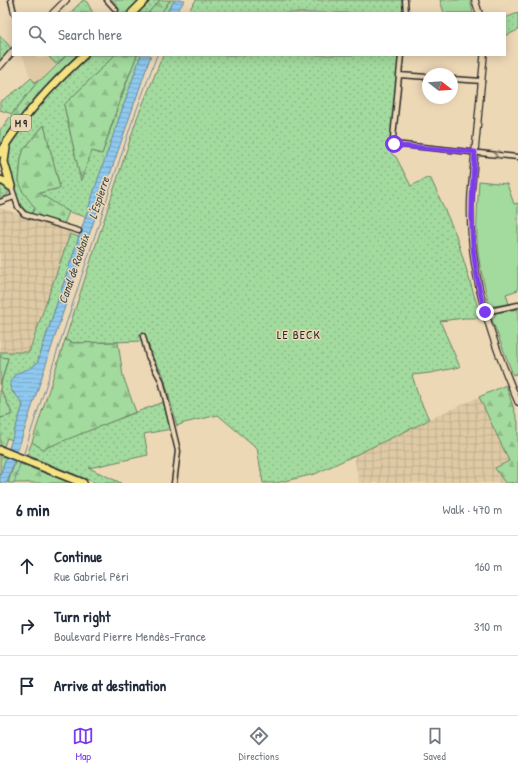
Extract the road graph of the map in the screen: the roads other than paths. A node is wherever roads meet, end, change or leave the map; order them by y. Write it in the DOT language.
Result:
graph roads {
  1 [pos="11,0"];
  2 [pos="66,0"];
  3 [pos="107,0"];
  4 [pos="145,0"];
  5 [pos="404,0"];
  6 [pos="476,0"];
  7 [pos="116,10"];
  8 [pos="14,12"];
  9 [pos="54,12"];
  10 [pos="133,12"];
  11 [pos="406,12"];
  12 [pos="480,12"];
  13 [pos="12,52"];
  14 [pos="83,56"];
  15 [pos="402,56"];
  16 [pos="484,56"];
  17 [pos="0,66"];
  18 [pos="399,75"];
  19 [pos="422,77"];
  20 [pos="458,79"];
  21 [pos="482,81"];
  22 [pos="12,135"];
  23 [pos="0,152"];
  24 [pos="475,152"];
  25 [pos="518,157"];
  26 [pos="0,180"];
  27 [pos="11,186"];
  28 [pos="14,197"];
  29 [pos="0,202"];
  30 [pos="79,231"];
  31 [pos="518,305"];
  32 [pos="485,312"];
  33 [pos="142,336"];
  34 [pos="518,404"];
  35 [pos="0,450"];
  36 [pos="83,483"];
  37 [pos="174,483"];
  1 -- 8 [label="street"];
  2 -- 9 [label="street"];
  3 -- 7 [label="street"];
  4 -- 10 [label="highway"];
  5 -- 11 [label="street"];
  6 -- 12 [label="street"];
  13 -- 17 [label="street"];
  14 -- 22 [label="highway, M 9"];
  15 -- 18 [label="street"];
  16 -- 21 [label="street"];
  18 -- 19 [label="street"];
  18 -- 24 [label="street"];
  20 -- 21 [label="street"];
  21 -- 24 [label="street"];
  22 -- 23 [label="highway, M 9"];
  22 -- 27 [label="highway"];
  25 -- 24 [label="street, one-way"];
  24 -- 32 [label="street"];
  26 -- 27 [label="highway"];
  27 -- 28 [label="street"];
  28 -- 29 [label="street"];
  28 -- 30 [label="street"];
  31 -- 32 [label="street"];
  32 -- 34 [label="street"];
  33 -- 37 [label="street"];
  35 -- 36 [label="highway"];
}
